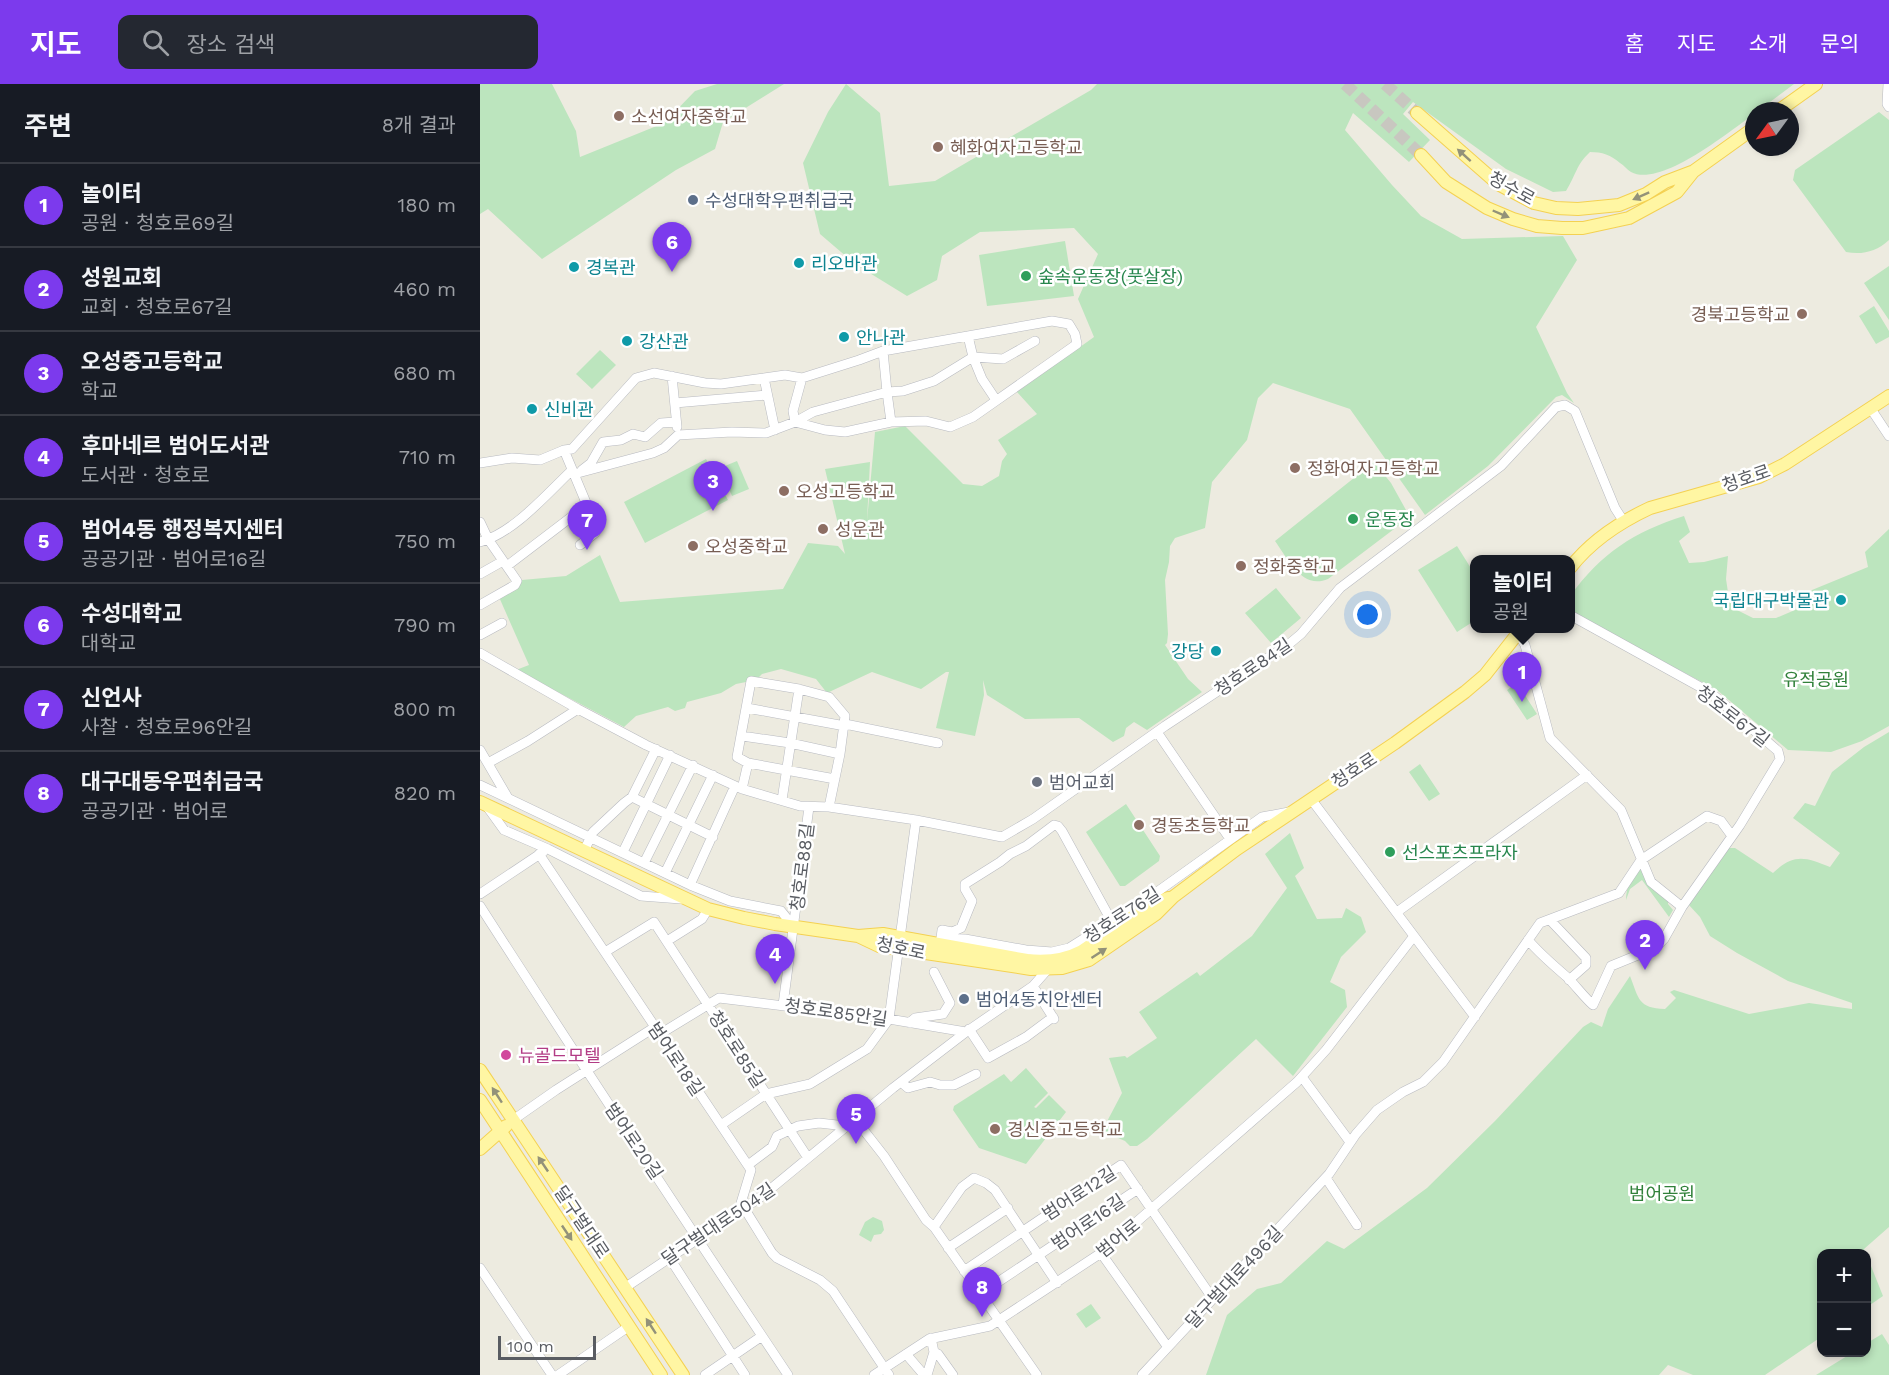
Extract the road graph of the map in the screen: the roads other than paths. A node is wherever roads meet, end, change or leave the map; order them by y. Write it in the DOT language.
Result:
graph roads {
  1 [pos="1816,84"];
  2 [pos="1888,84"];
  3 [pos="1791,102"];
  4 [pos="1889,107"];
  5 [pos="1417,113"];
  6 [pos="1745,134"];
  7 [pos="1421,155"];
  8 [pos="1694,171"];
  9 [pos="968,336"];
  10 [pos="1035,341"];
  11 [pos="883,351"];
  12 [pos="973,357"];
  13 [pos="672,376"];
  14 [pos="764,378"];
  15 [pos="802,378"];
  16 [pos="887,392"];
  17 [pos="767,395"];
  18 [pos="1889,396"];
  19 [pos="996,400"];
  20 [pos="675,403"];
  21 [pos="1871,409"];
  22 [pos="676,422"];
  23 [pos="795,422"];
  24 [pos="891,422"];
  25 [pos="592,427"];
  26 [pos="775,430"];
  27 [pos="678,435"];
  28 [pos="1889,436"];
  29 [pos="603,442"];
  30 [pos="564,450"];
  31 [pos="480,463"];
  32 [pos="577,472"];
  33 [pos="587,505"];
  34 [pos="480,522"];
  35 [pos="1624,522"];
  36 [pos="484,540"];
  37 [pos="580,545"];
  38 [pos="1575,562"];
  39 [pos="505,563"];
  40 [pos="480,574"];
  41 [pos="480,605"];
  42 [pos="1575,618"];
  43 [pos="502,623"];
  44 [pos="1518,633"];
  45 [pos="1521,633"];
  46 [pos="480,635"];
  47 [pos="480,653"];
  48 [pos="799,689"];
  49 [pos="747,708"];
  50 [pos="578,709"];
  51 [pos="794,717"];
  52 [pos="845,725"];
  53 [pos="1157,732"];
  54 [pos="742,736"];
  55 [pos="790,743"];
  56 [pos="939,743"];
  57 [pos="656,749"];
  58 [pos="480,750"];
  59 [pos="840,754"];
  60 [pos="670,755"];
  61 [pos="488,763"];
  62 [pos="748,763"];
  63 [pos="693,765"];
  64 [pos="785,770"];
  65 [pos="713,775"];
  66 [pos="1587,775"];
  67 [pos="835,779"];
  68 [pos="480,785"];
  69 [pos="738,788"];
  70 [pos="632,797"];
  71 [pos="508,798"];
  72 [pos="1311,799"];
  73 [pos="782,800"];
  74 [pos="483,804"];
  75 [pos="647,804"];
  76 [pos="809,807"];
  77 [pos="829,807"];
  78 [pos="1289,812"];
  79 [pos="669,814"];
  80 [pos="916,820"];
  81 [pos="689,824"];
  82 [pos="1732,836"];
  83 [pos="591,837"];
  84 [pos="713,837"];
  85 [pos="1002,837"];
  86 [pos="1230,839"];
  87 [pos="584,851"];
  88 [pos="544,852"];
  89 [pos="623,852"];
  90 [pos="1010,854"];
  91 [pos="1641,860"];
  92 [pos="644,863"];
  93 [pos="665,873"];
  94 [pos="690,885"];
  95 [pos="480,894"];
  96 [pos="1173,897"];
  97 [pos="687,900"];
  98 [pos="480,906"];
  99 [pos="1682,907"];
  100 [pos="708,909"];
  101 [pos="1397,912"];
  102 [pos="1550,920"];
  103 [pos="1112,922"];
  104 [pos="794,927"];
  105 [pos="1414,936"];
  106 [pos="1528,940"];
  107 [pos="667,941"];
  108 [pos="940,941"];
  109 [pos="900,943"];
  110 [pos="605,952"];
  111 [pos="1048,969"];
  112 [pos="934,972"];
  113 [pos="1569,980"];
  114 [pos="1033,986"];
  115 [pos="708,1004"];
  116 [pos="783,1005"];
  117 [pos="1475,1017"];
  118 [pos="889,1019"];
  119 [pos="909,1023"];
  120 [pos="658,1030"];
  121 [pos="968,1031"];
  122 [pos="480,1070"];
  123 [pos="587,1072"];
  124 [pos="976,1074"];
  125 [pos="1302,1077"];
  126 [pos="901,1082"];
  127 [pos="766,1094"];
  128 [pos="480,1100"];
  129 [pos="855,1119"];
  130 [pos="513,1120"];
  131 [pos="721,1125"];
  132 [pos="837,1125"];
  133 [pos="791,1130"];
  134 [pos="500,1132"];
  135 [pos="1350,1142"];
  136 [pos="480,1149"];
  137 [pos="808,1158"];
  138 [pos="748,1165"];
  139 [pos="1326,1178"];
  140 [pos="1138,1189"];
  141 [pos="1008,1208"];
  142 [pos="744,1209"];
  143 [pos="1153,1209"];
  144 [pos="1357,1225"];
  145 [pos="934,1227"];
  146 [pos="1022,1230"];
  147 [pos="698,1238"];
  148 [pos="948,1248"];
  149 [pos="1101,1253"];
  150 [pos="1039,1255"];
  151 [pos="669,1257"];
  152 [pos="480,1268"];
  153 [pos="964,1271"];
  154 [pos="1057,1282"];
  155 [pos="626,1287"];
  156 [pos="980,1294"];
  157 [pos="1213,1299"];
  158 [pos="998,1320"];
  159 [pos="628,1327"];
  160 [pos="762,1336"];
  161 [pos="932,1338"];
  162 [pos="1167,1346"];
  163 [pos="934,1352"];
  164 [pos="906,1354"];
  165 [pos="733,1358"];
  166 [pos="886,1372"];
  167 [pos="552,1375"];
  168 [pos="558,1375"];
  169 [pos="661,1375"];
  170 [pos="683,1375"];
  171 [pos="705,1375"];
  172 [pos="745,1375"];
  173 [pos="788,1375"];
  174 [pos="874,1375"];
  175 [pos="926,1375"];
  176 [pos="953,1375"];
  177 [pos="1037,1375"];
  178 [pos="1142,1375"];
  1 -- 3 [label="main road"];
  2 -- 4 [label="street"];
  8 -- 5 [label="main road, 청수로, one-way"];
  6 -- 8 [label="main road, 청수로"];
  7 -- 8 [label="main road, 청수로, one-way"];
  9 -- 11 [label="street"];
  9 -- 12 [label="street"];
  9 -- 19 [label="street"];
  10 -- 12 [label="street"];
  11 -- 15 [label="street"];
  11 -- 16 [label="street"];
  12 -- 16 [label="street"];
  12 -- 19 [label="street"];
  13 -- 14 [label="street"];
  13 -- 20 [label="street"];
  13 -- 25 [label="street"];
  14 -- 15 [label="street"];
  14 -- 17 [label="street"];
  15 -- 23 [label="street"];
  16 -- 23 [label="street"];
  16 -- 24 [label="street"];
  17 -- 20 [label="street"];
  17 -- 26 [label="street"];
  18 -- 21 [label="main road, 청호로"];
  19 -- 24 [label="street"];
  20 -- 22 [label="street"];
  21 -- 28 [label="street"];
  21 -- 35 [label="main road, 청호로"];
  22 -- 27 [label="street"];
  22 -- 29 [label="street"];
  23 -- 24 [label="street"];
  23 -- 26 [label="street"];
  25 -- 29 [label="street"];
  25 -- 30 [label="street"];
  26 -- 27 [label="street"];
  27 -- 32 [label="street"];
  29 -- 32 [label="street"];
  30 -- 31 [label="street"];
  30 -- 32 [label="street"];
  32 -- 33 [label="street"];
  32 -- 36 [label="street"];
  33 -- 37 [label="street"];
  33 -- 39 [label="street"];
  34 -- 36 [label="street"];
  35 -- 38 [label="main road, 청호로"];
  35 -- 53 [label="street, 청호로84길"];
  36 -- 39 [label="street"];
  39 -- 40 [label="street"];
  39 -- 41 [label="street"];
  42 -- 82 [label="street, 청호로67길"];
  43 -- 46 [label="street"];
  44 -- 72 [label="main road, 청호로"];
  45 -- 66 [label="street"];
  47 -- 50 [label="street, 청호로88길"];
  48 -- 49 [label="street"];
  48 -- 51 [label="street"];
  48 -- 52 [label="street"];
  49 -- 51 [label="street"];
  49 -- 54 [label="street"];
  50 -- 57 [label="street, 청호로88길"];
  50 -- 61 [label="street"];
  51 -- 52 [label="street"];
  51 -- 55 [label="street"];
  52 -- 56 [label="street"];
  52 -- 59 [label="street"];
  53 -- 85 [label="street, 청호로84길"];
  53 -- 86 [label="street"];
  54 -- 55 [label="street"];
  54 -- 62 [label="street"];
  55 -- 59 [label="street"];
  55 -- 64 [label="street"];
  57 -- 60 [label="street, 청호로88길"];
  57 -- 70 [label="street"];
  58 -- 61 [label="street"];
  59 -- 67 [label="street"];
  60 -- 63 [label="street, 청호로88길"];
  60 -- 75 [label="street"];
  61 -- 71 [label="street"];
  62 -- 64 [label="street"];
  62 -- 69 [label="street"];
  63 -- 65 [label="street, 청호로88길"];
  63 -- 79 [label="street"];
  64 -- 67 [label="street"];
  64 -- 73 [label="street"];
  65 -- 69 [label="street, 청호로88길"];
  65 -- 81 [label="street"];
  66 -- 91 [label="street"];
  66 -- 101 [label="street"];
  67 -- 77 [label="street"];
  68 -- 71 [label="street"];
  69 -- 73 [label="street, 청호로88길"];
  69 -- 84 [label="street"];
  70 -- 75 [label="street"];
  70 -- 83 [label="street"];
  71 -- 83 [label="street"];
  72 -- 78 [label="main road, 청호로"];
  72 -- 101 [label="street"];
  73 -- 76 [label="street, 청호로88길"];
  74 -- 87 [label="main road, 청호로"];
  74 -- 88 [label="street"];
  75 -- 79 [label="street"];
  75 -- 89 [label="street"];
  76 -- 77 [label="street, 청호로88길"];
  76 -- 104 [label="street, 청호로88길"];
  77 -- 80 [label="street, 청호로88길"];
  78 -- 86 [label="street, 청호로76길"];
  78 -- 96 [label="main road, 청호로"];
  79 -- 81 [label="street"];
  79 -- 92 [label="street"];
  80 -- 85 [label="street"];
  80 -- 109 [label="street"];
  81 -- 84 [label="street"];
  81 -- 93 [label="street"];
  82 -- 91 [label="street"];
  82 -- 99 [label="street, 청호로67길"];
  83 -- 87 [label="street"];
  83 -- 89 [label="street"];
  84 -- 94 [label="street"];
  85 -- 90 [label="street"];
  86 -- 103 [label="street, 청호로76길"];
  87 -- 97 [label="main road, 청호로"];
  88 -- 95 [label="street"];
  88 -- 97 [label="street"];
  88 -- 110 [label="street, 범어로18길"];
  89 -- 92 [label="street"];
  90 -- 103 [label="street"];
  90 -- 108 [label="street"];
  91 -- 99 [label="street"];
  91 -- 102 [label="street"];
  92 -- 93 [label="street"];
  93 -- 94 [label="street"];
  94 -- 104 [label="street"];
  96 -- 108 [label="main road, 청호로"];
  111 -- 96 [label="main road, 청호로, one-way"];
  97 -- 100 [label="main road, 청호로"];
  98 -- 123 [label="street, 범어로20길"];
  99 -- 113 [label="street, 청호로67길"];
  100 -- 104 [label="main road, 청호로"];
  100 -- 107 [label="street"];
  101 -- 105 [label="street"];
  102 -- 106 [label="street, 달구벌대로496길"];
  102 -- 113 [label="street"];
  103 -- 108 [label="street, 청호로76길"];
  104 -- 109 [label="main road, 청호로"];
  104 -- 116 [label="street"];
  105 -- 117 [label="street"];
  105 -- 125 [label="street, 범어로"];
  106 -- 113 [label="street"];
  106 -- 117 [label="street, 달구벌대로496길"];
  107 -- 110 [label="street"];
  107 -- 115 [label="street"];
  108 -- 109 [label="main road, 청호로"];
  109 -- 111 [label="main road, 청호로"];
  109 -- 118 [label="street, 청호로85길"];
  110 -- 120 [label="street, 범어로18길"];
  111 -- 114 [label="street, 달구벌대로504길"];
  112 -- 119 [label="street, 청호로"];
  114 -- 121 [label="street, 달구벌대로504길"];
  114 -- 121 [label="street"];
  115 -- 116 [label="street, 청호로85안길"];
  115 -- 120 [label="street, 청호로85안길"];
  115 -- 127 [label="street, 청호로85길"];
  116 -- 118 [label="street, 청호로85안길"];
  117 -- 135 [label="street, 달구벌대로496길"];
  118 -- 119 [label="street, 청호로85안길"];
  118 -- 127 [label="street, 청호로85길"];
  119 -- 121 [label="street, 청호로85안길"];
  120 -- 123 [label="street, 청호로85안길"];
  120 -- 131 [label="street, 범어로18길"];
  121 -- 126 [label="street, 달구벌대로504길"];
  130 -- 122 [label="main road, 달구벌대로, one-way"];
  123 -- 130 [label="street, 청호로85안길"];
  123 -- 147 [label="street, 범어로20길"];
  124 -- 126 [label="street"];
  125 -- 135 [label="street"];
  125 -- 143 [label="street, 범어로"];
  126 -- 129 [label="street, 달구벌대로504길"];
  127 -- 131 [label="street, 청호로85길"];
  127 -- 133 [label="street"];
  128 -- 134 [label="main road, 달구벌대로"];
  129 -- 137 [label="street, 달구벌대로504길"];
  129 -- 145 [label="street"];
  130 -- 134 [label="main road"];
  155 -- 130 [label="main road, 달구벌대로, one-way"];
  131 -- 138 [label="street, 범어로18길"];
  132 -- 133 [label="street"];
  133 -- 137 [label="street"];
  133 -- 138 [label="street"];
  134 -- 136 [label="main road"];
  134 -- 159 [label="main road, 달구벌대로, one-way"];
  135 -- 139 [label="street, 달구벌대로496길"];
  137 -- 142 [label="street, 달구벌대로504길"];
  138 -- 142 [label="street"];
  139 -- 144 [label="street"];
  139 -- 157 [label="street, 달구벌대로496길"];
  140 -- 143 [label="street, 범어로12길"];
  140 -- 146 [label="street, 범어로12길"];
  140 -- 150 [label="street, 범어로16길"];
  141 -- 145 [label="street, 범어로16길"];
  141 -- 146 [label="street, 범어로16길"];
  141 -- 148 [label="street"];
  142 -- 147 [label="street, 달구벌대로504길"];
  142 -- 166 [label="street"];
  143 -- 149 [label="street, 범어로"];
  143 -- 157 [label="street, 범어로12길"];
  145 -- 148 [label="street"];
  146 -- 150 [label="street, 범어로16길"];
  146 -- 153 [label="street, 범어로16길"];
  147 -- 151 [label="street, 달구벌대로504길"];
  147 -- 160 [label="street, 범어로20길"];
  148 -- 153 [label="street"];
  149 -- 154 [label="street, 범어로"];
  149 -- 162 [label="street"];
  150 -- 154 [label="street, 범어로16길"];
  150 -- 156 [label="street, 범어로16길"];
  151 -- 155 [label="street, 달구벌대로504길"];
  151 -- 165 [label="street"];
  152 -- 167 [label="street"];
  153 -- 156 [label="street"];
  154 -- 158 [label="street, 범어로"];
  170 -- 155 [label="main road, 달구벌대로, one-way"];
  156 -- 158 [label="street"];
  157 -- 162 [label="street, 달구벌대로496길"];
  158 -- 161 [label="street, 범어로"];
  158 -- 177 [label="street"];
  159 -- 168 [label="street"];
  159 -- 169 [label="main road, 달구벌대로"];
  160 -- 165 [label="street"];
  160 -- 173 [label="street, 범어로20길"];
  161 -- 163 [label="street"];
  161 -- 164 [label="street, 범어로"];
  162 -- 178 [label="street, 달구벌대로496길"];
  163 -- 175 [label="street"];
  163 -- 176 [label="street"];
  164 -- 166 [label="street, 범어로"];
  164 -- 175 [label="street"];
  165 -- 171 [label="street"];
  165 -- 172 [label="street"];
  166 -- 174 [label="street, 범어로"];
}
